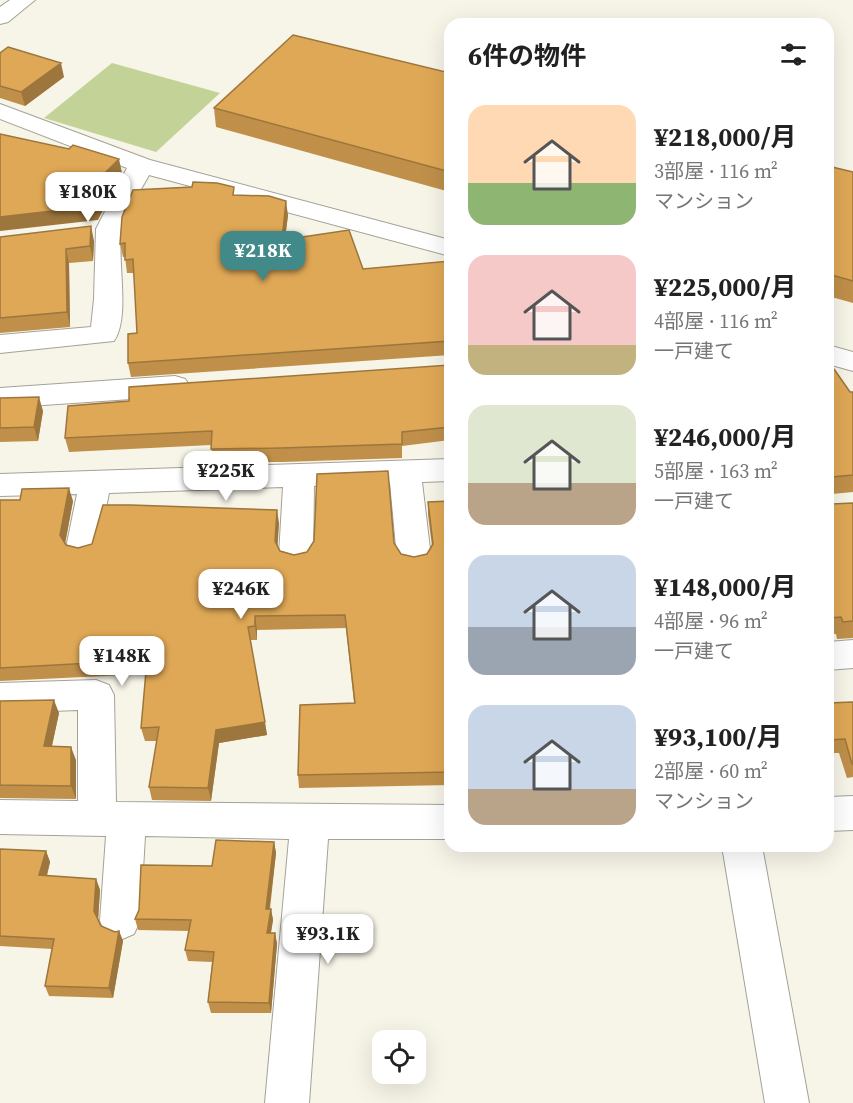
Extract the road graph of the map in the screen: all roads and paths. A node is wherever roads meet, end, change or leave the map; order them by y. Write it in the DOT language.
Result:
graph roads {
  1 [pos="24,0"];
  2 [pos="0,17"];
  3 [pos="0,111"];
  4 [pos="141,165"];
  5 [pos="444,246"];
  6 [pos="0,344"];
  7 [pos="834,356"];
  8 [pos="853,362"];
  9 [pos="201,384"];
  10 [pos="0,398"];
  11 [pos="444,470"];
  12 [pos="405,472"];
  13 [pos="299,475"];
  14 [pos="95,482"];
  15 [pos="0,485"];
  16 [pos="82,548"];
  17 [pos="296,555"];
  18 [pos="414,557"];
  19 [pos="853,654"];
  20 [pos="834,656"];
  21 [pos="0,698"];
  22 [pos="853,813"];
  23 [pos="834,814"];
  24 [pos="0,818"];
  25 [pos="112,819"];
  26 [pos="309,822"];
  27 [pos="444,822"];
  28 [pos="743,852"];
  29 [pos="120,921"];
  30 [pos="287,1103"];
  31 [pos="787,1103"];
  1 -- 2 [label="street"];
  3 -- 4 [label="street"];
  4 -- 5 [label="street"];
  4 -- 6 [label="street"];
  7 -- 8 [label="street"];
  9 -- 10 [label="street"];
  11 -- 12 [label="street"];
  12 -- 13 [label="street"];
  12 -- 18 [label="street"];
  13 -- 14 [label="street"];
  13 -- 17 [label="street"];
  14 -- 15 [label="street"];
  14 -- 16 [label="street"];
  19 -- 20 [label="street"];
  21 -- 25 [label="street"];
  22 -- 23 [label="street"];
  24 -- 25 [label="street"];
  25 -- 26 [label="street"];
  25 -- 29 [label="street"];
  26 -- 27 [label="street"];
  26 -- 30 [label="street"];
  28 -- 31 [label="street"];
}
